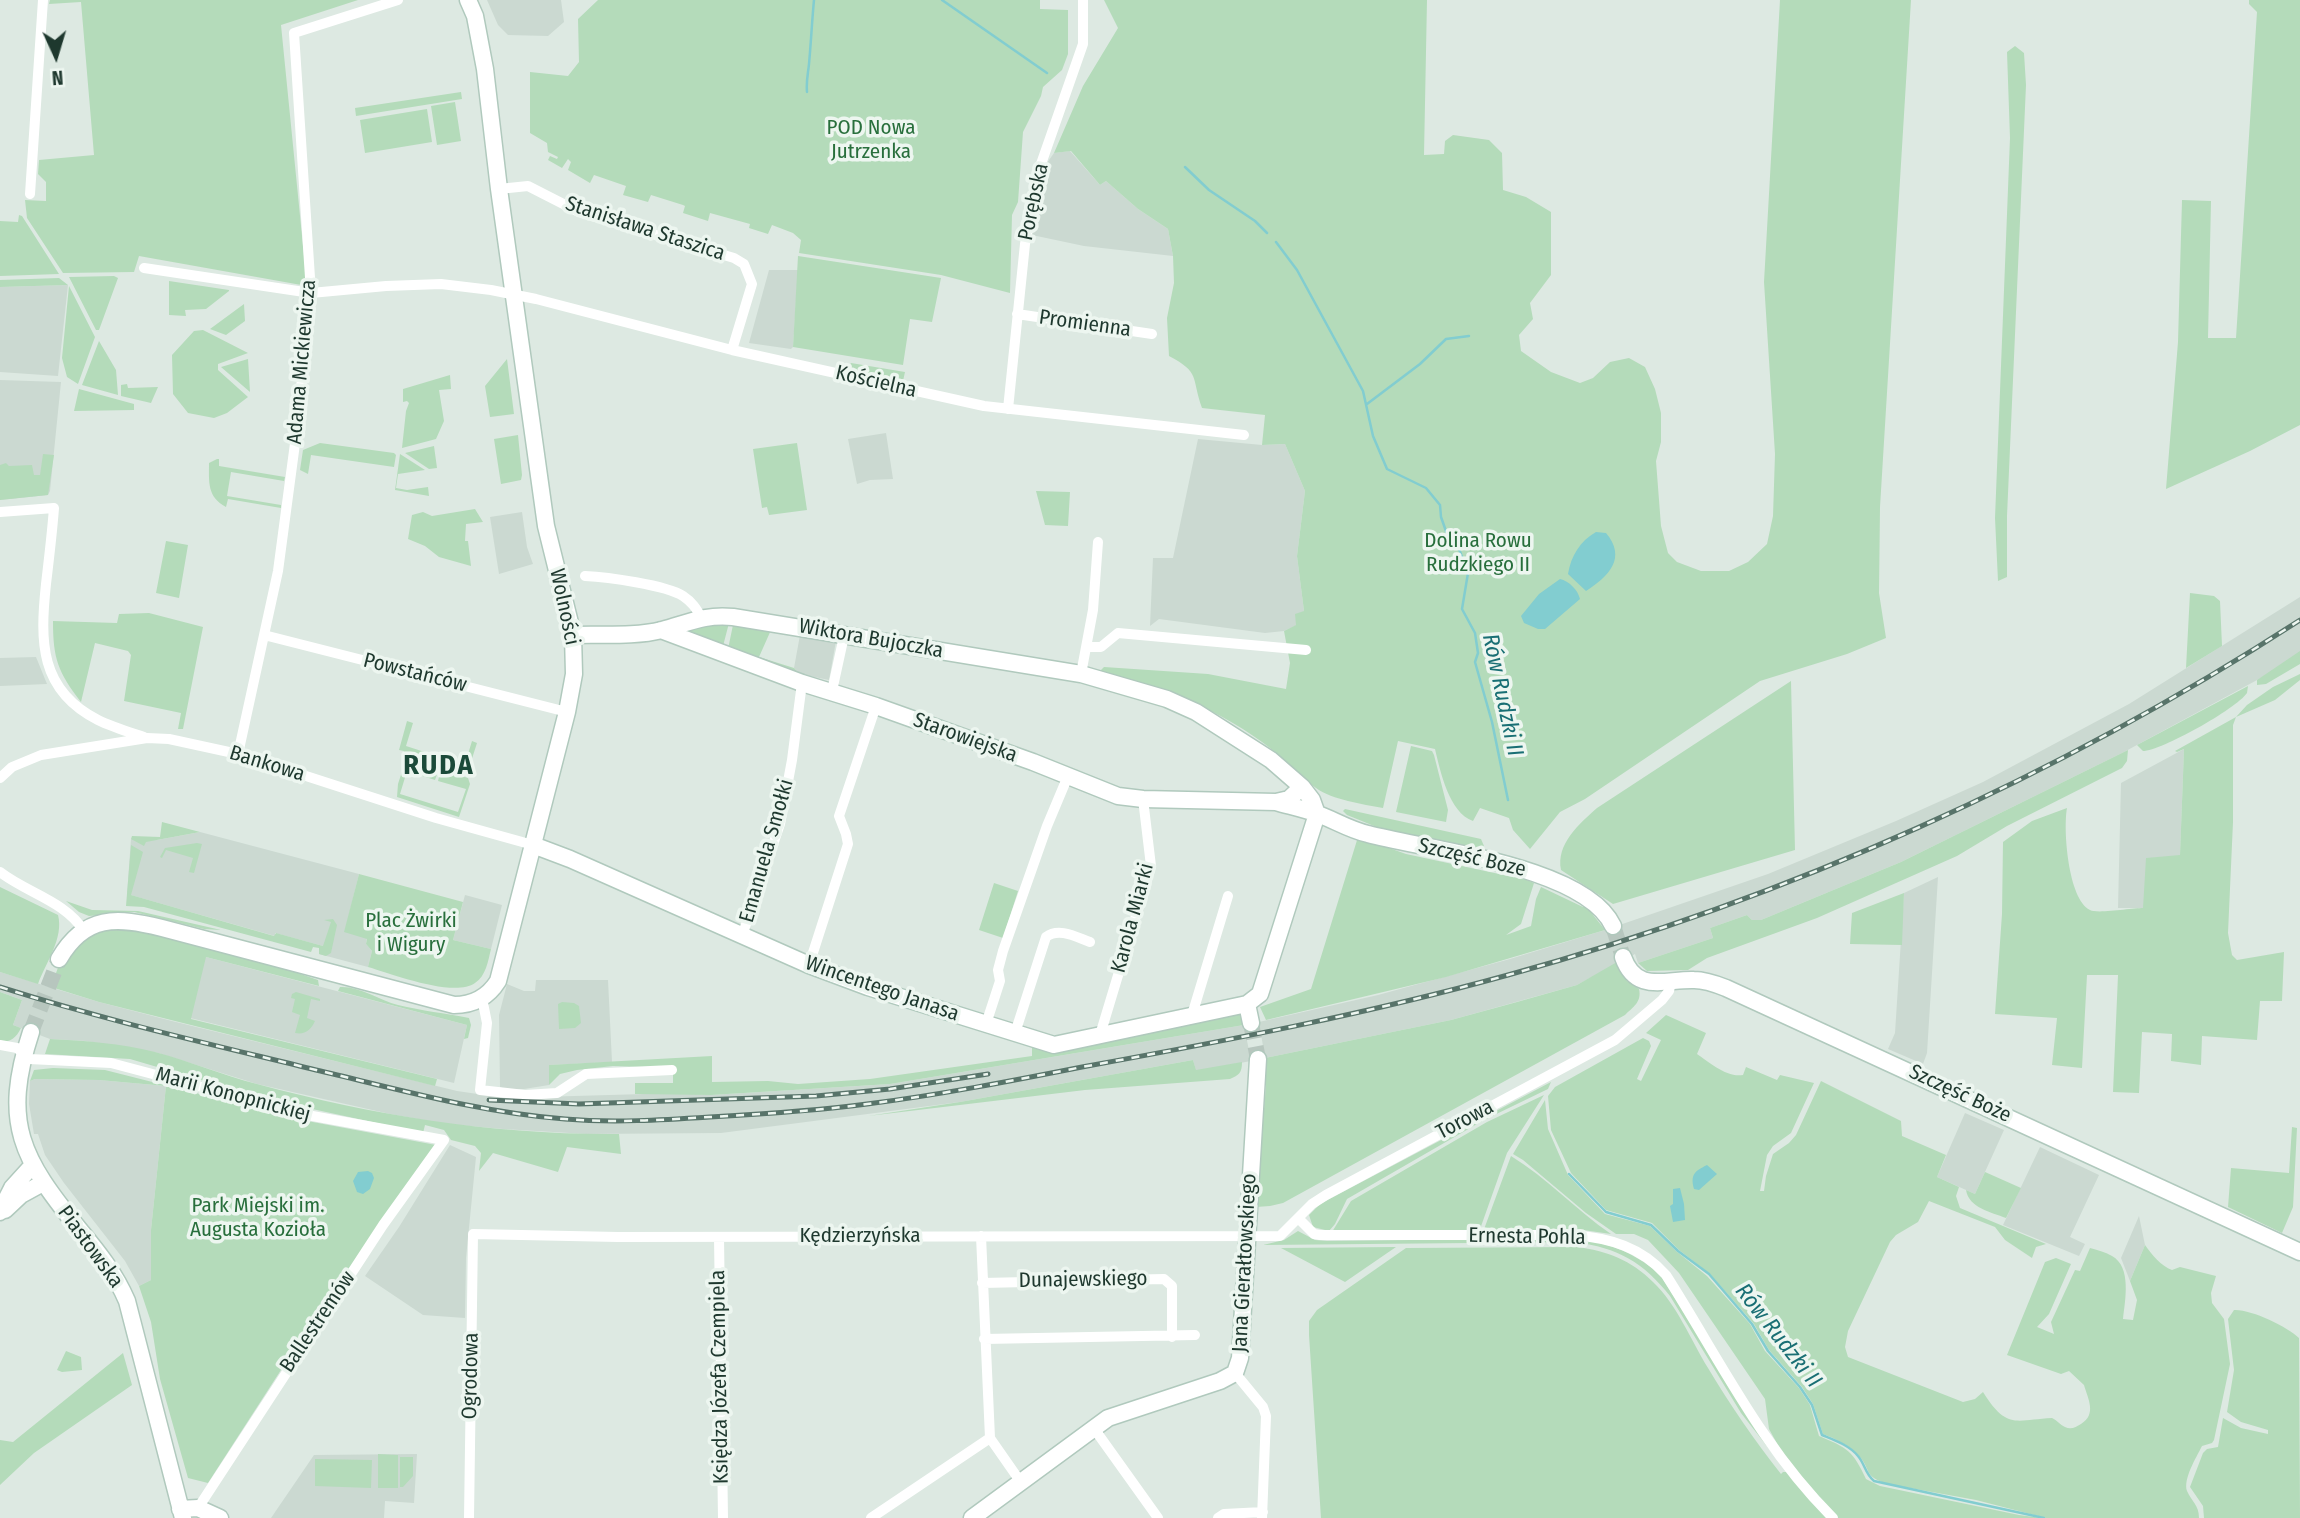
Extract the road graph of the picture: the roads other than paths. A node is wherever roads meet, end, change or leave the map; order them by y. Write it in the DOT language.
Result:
graph roads {
  1 [pos="43,0"];
  2 [pos="398,0"];
  3 [pos="468,0"];
  4 [pos="1083,0"];
  5 [pos="499,189"];
  6 [pos="30,194"];
  7 [pos="144,268"];
  8 [pos="311,293"];
  9 [pos="513,294"];
  10 [pos="1017,314"];
  11 [pos="1152,334"];
  12 [pos="732,350"];
  13 [pos="1008,409"];
  14 [pos="1244,435"];
  15 [pos="0,512"];
  16 [pos="1098,542"];
  17 [pos="585,576"];
  18 [pos="701,617"];
  19 [pos="661,630"];
  20 [pos="264,635"];
  21 [pos="573,635"];
  22 [pos="844,636"];
  23 [pos="1086,647"];
  24 [pos="1306,650"];
  25 [pos="1081,674"];
  26 [pos="802,682"];
  27 [pos="832,691"];
  28 [pos="876,706"];
  29 [pos="567,712"];
  30 [pos="147,738"];
  31 [pos="238,754"];
  32 [pos="1068,776"];
  33 [pos="0,778"];
  34 [pos="1302,787"];
  35 [pos="1143,799"];
  36 [pos="1276,802"];
  37 [pos="1317,814"];
  38 [pos="533,845"];
  39 [pos="0,872"];
  40 [pos="1228,896"];
  41 [pos="1613,926"];
  42 [pos="84,931"];
  43 [pos="742,936"];
  44 [pos="1090,942"];
  45 [pos="1623,957"];
  46 [pos="58,959"];
  47 [pos="809,965"];
  48 [pos="1671,982"];
  49 [pos="482,998"];
  50 [pos="1247,1004"];
  51 [pos="1192,1016"];
  52 [pos="1251,1023"];
  53 [pos="986,1024"];
  54 [pos="31,1032"];
  55 [pos="1015,1033"];
  56 [pos="1100,1035"];
  57 [pos="0,1045"];
  58 [pos="24,1054"];
  59 [pos="1258,1059"];
  60 [pos="672,1070"];
  61 [pos="444,1140"];
  62 [pos="32,1166"];
  63 [pos="43,1183"];
  64 [pos="0,1213"];
  65 [pos="1298,1218"];
  66 [pos="473,1234"];
  67 [pos="981,1236"];
  68 [pos="719,1237"];
  69 [pos="1247,1238"];
  70 [pos="2300,1252"];
  71 [pos="982,1283"];
  72 [pos="1195,1335"];
  73 [pos="1172,1337"];
  74 [pos="984,1339"];
  75 [pos="1235,1373"];
  76 [pos="1093,1427"];
  77 [pos="990,1438"];
  78 [pos="1020,1481"];
  79 [pos="196,1513"];
  80 [pos="180,1515"];
  81 [pos="1263,1515"];
  82 [pos="220,1518"];
  83 [pos="468,1518"];
  84 [pos="723,1518"];
  85 [pos="872,1518"];
  86 [pos="972,1518"];
  87 [pos="1158,1518"];
  88 [pos="1218,1518"];
  89 [pos="1833,1518"];
  1 -- 6 [label="street"];
  2 -- 8 [label="street, Adama Mickiewicza"];
  3 -- 5 [label="street, Wolności"];
  4 -- 10 [label="street, Porębska"];
  5 -- 9 [label="street, Wolności"];
  5 -- 12 [label="street, Stanisława Staszica"];
  7 -- 8 [label="street, Kościelna"];
  8 -- 9 [label="street, Kościelna"];
  8 -- 20 [label="street, Adama Mickiewicza"];
  9 -- 12 [label="street, Kościelna"];
  9 -- 21 [label="street, Wolności"];
  10 -- 11 [label="street, Promienna"];
  10 -- 13 [label="street, Porębska"];
  12 -- 13 [label="street, Kościelna"];
  13 -- 14 [label="street, Kościelna"];
  15 -- 30 [label="street"];
  16 -- 23 [label="street"];
  17 -- 18 [label="street"];
  18 -- 19 [label="street, Wiktora Bujoczka"];
  18 -- 22 [label="street, Wiktora Bujoczka"];
  19 -- 21 [label="street"];
  19 -- 26 [label="street, Starowiejska"];
  20 -- 29 [label="street, Powstańców"];
  20 -- 31 [label="street, Adama Mickiewicza"];
  21 -- 29 [label="street, Wolności"];
  22 -- 25 [label="street, Wiktora Bujoczka"];
  22 -- 27 [label="street"];
  23 -- 24 [label="street"];
  23 -- 25 [label="street"];
  25 -- 34 [label="street, Wiktora Bujoczka"];
  26 -- 27 [label="street, Starowiejska"];
  26 -- 43 [label="street, Emanuela Smołki"];
  27 -- 28 [label="street, Starowiejska"];
  28 -- 32 [label="street, Starowiejska"];
  28 -- 47 [label="street"];
  29 -- 38 [label="street, Wolności"];
  30 -- 31 [label="street, Bankowa"];
  30 -- 33 [label="street, Bankowa"];
  31 -- 38 [label="street, Bankowa"];
  32 -- 35 [label="street, Starowiejska"];
  32 -- 53 [label="street"];
  34 -- 36 [label="street"];
  34 -- 37 [label="street, Wiktora Bujoczka"];
  35 -- 36 [label="street, Starowiejska"];
  35 -- 56 [label="street, Karola Miarki"];
  36 -- 37 [label="street, Starowiejska"];
  37 -- 41 [label="street, Szczęść Boze"];
  37 -- 50 [label="street"];
  38 -- 43 [label="street, Wincentego Janasa"];
  38 -- 49 [label="street, Wolności"];
  39 -- 42 [label="street"];
  40 -- 51 [label="street"];
  42 -- 46 [label="street"];
  42 -- 49 [label="street"];
  43 -- 47 [label="street, Wincentego Janasa"];
  44 -- 55 [label="street"];
  45 -- 48 [label="street, Szczęść Boże"];
  47 -- 53 [label="street, Wincentego Janasa"];
  48 -- 65 [label="street, Torowa"];
  48 -- 70 [label="street, Szczęść Boże"];
  49 -- 60 [label="street"];
  50 -- 51 [label="street, Wincentego Janasa"];
  50 -- 52 [label="street"];
  51 -- 56 [label="street, Wincentego Janasa"];
  53 -- 55 [label="street, Wincentego Janasa"];
  54 -- 58 [label="street, Piastowska"];
  55 -- 56 [label="street, Wincentego Janasa"];
  57 -- 58 [label="street, Marii Konopnickiej"];
  58 -- 61 [label="street, Marii Konopnickiej"];
  58 -- 62 [label="street, Piastowska"];
  59 -- 69 [label="street, Jana Gierałtowskiego"];
  61 -- 79 [label="street, Ballestremów"];
  62 -- 63 [label="street, Piastowska"];
  62 -- 64 [label="street"];
  63 -- 64 [label="street"];
  63 -- 80 [label="street, Piastowska"];
  65 -- 69 [label="street, Torowa"];
  65 -- 89 [label="street, Ernesta Pohla"];
  66 -- 68 [label="street, Kędzierzyńska"];
  66 -- 83 [label="street, Ogrodowa"];
  67 -- 68 [label="street, Kędzierzyńska"];
  67 -- 69 [label="street, Kędzierzyńska"];
  67 -- 71 [label="street"];
  68 -- 84 [label="street, Księdza Józefa Czempiela"];
  69 -- 75 [label="street, Jana Gierałtowskiego"];
  71 -- 73 [label="street, Dunajewskiego"];
  71 -- 74 [label="street"];
  72 -- 73 [label="street"];
  73 -- 74 [label="street"];
  74 -- 77 [label="street"];
  75 -- 76 [label="street, Jana Gierałtowskiego"];
  75 -- 81 [label="street"];
  76 -- 78 [label="street, Jana Gierałtowskiego"];
  76 -- 87 [label="street"];
  77 -- 78 [label="street"];
  77 -- 85 [label="street"];
  78 -- 86 [label="street, Jana Gierałtowskiego"];
  79 -- 80 [label="street"];
  79 -- 82 [label="street"];
  81 -- 88 [label="street"];
}
